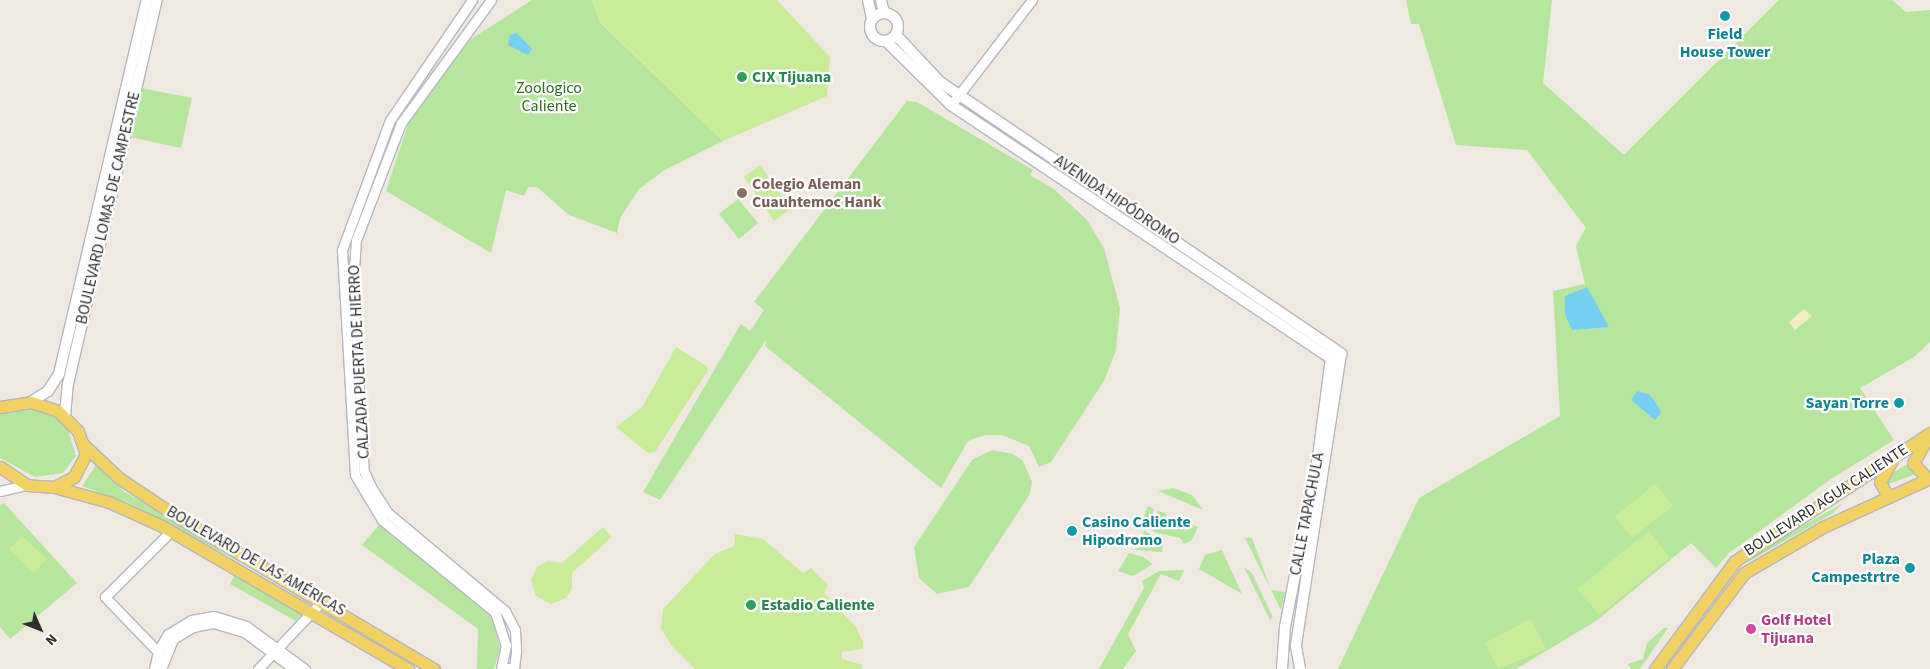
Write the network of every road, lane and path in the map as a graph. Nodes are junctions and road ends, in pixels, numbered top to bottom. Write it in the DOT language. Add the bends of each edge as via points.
graph roads {
  1 [pos="147,0"];
  2 [pos="157,0"];
  3 [pos="472,0"];
  4 [pos="492,0"];
  5 [pos="868,0"];
  6 [pos="881,0"];
  7 [pos="1032,0"];
  8 [pos="884,13"];
  9 [pos="872,19"];
  10 [pos="896,35"];
  11 [pos="886,41"];
  12 [pos="959,95"];
  13 [pos="951,105"];
  14 [pos="1331,358"];
  15 [pos="1343,360"];
  16 [pos="31,402"];
  17 [pos="3,404"];
  18 [pos="65,416"];
  19 [pos="1930,434"];
  20 [pos="84,445"];
  21 [pos="1897,454"];
  22 [pos="0,467"];
  23 [pos="364,470"];
  24 [pos="355,475"];
  25 [pos="1929,478"];
  26 [pos="27,485"];
  27 [pos="54,487"];
  28 [pos="0,491"];
  29 [pos="1888,495"];
  30 [pos="170,531"];
  31 [pos="425,547"];
  32 [pos="322,601"];
  33 [pos="314,611"];
  34 [pos="276,652"];
  35 [pos="160,654"];
  36 [pos="501,668"];
  37 [pos="154,669"];
  38 [pos="161,669"];
  39 [pos="258,669"];
  40 [pos="294,669"];
  41 [pos="305,669"];
  42 [pos="408,669"];
  43 [pos="434,669"];
  44 [pos="514,669"];
  45 [pos="1282,669"];
  46 [pos="1300,669"];
  47 [pos="1655,669"];
  48 [pos="1672,669"];
  1 -- 16 [label="main road, BOULEVARD LOMAS DE CAMPESTRE" via="59,374 48,391"];
  2 -- 18 [label="main road, BOULEVARD LOMAS DE CAMPESTRE" via="68,384"];
  3 -- 24 [label="street, CALZADA PUERTA DE HIERRO" via="390,120 342,250"];
  4 -- 23 [label="street, CALZADA PUERTA DE HIERRO" via="401,123 356,240 353,283"];
  5 -- 9 [label="main road"];
  6 -- 8 [label="main road"];
  7 -- 12 [label="street"];
  8 -- 9 [label="main road"];
  8 -- 10 [label="main road" via="896,20"];
  9 -- 11 [label="main road" via="871,34"];
  10 -- 11 [label="main road"];
  10 -- 12 [label="main road, AVENIDA HIPÓDROMO" via="920,64"];
  11 -- 13 [label="main road, AVENIDA HIPÓDROMO"];
  12 -- 13 [label="street"];
  12 -- 15 [label="main road, AVENIDA HIPÓDROMO" via="1316,334"];
  13 -- 14 [label="main road, AVENIDA HIPÓDROMO"];
  14 -- 45 [label="main road, CALLE TAPACHULA" via="1318,457 1285,627"];
  15 -- 46 [label="main road, CALLE TAPACHULA" via="1298,632"];
  16 -- 17 [label="main road"];
  16 -- 18 [label="main road"];
  18 -- 20 [label="main road, BOULEVARD DE LAS AMÉRICAS"];
  19 -- 21 [label="main road, BOULEVARD AGUA CALIENTE"];
  19 -- 25 [label="main road" via="1913,463"];
  20 -- 27 [label="main road" via="80,470"];
  20 -- 32 [label="main road, BOULEVARD DE LAS AMÉRICAS" via="119,478 176,516"];
  21 -- 29 [label="main road" via="1882,476"];
  21 -- 47 [label="main road, BOULEVARD AGUA CALIENTE" via="1735,561"];
  22 -- 26 [label="main road"];
  23 -- 24 [label="street"];
  23 -- 31 [label="street, CALZADA PUERTA DE HIERRO" via="388,513"];
  24 -- 31 [label="street, CALZADA PUERTA DE HIERRO" via="382,520"];
  25 -- 29 [label="main road, BOULEVARD AGUA CALIENTE"];
  26 -- 27 [label="main road, BOULEVARD DE LAS AMÉRICAS"];
  26 -- 28 [label="street"];
  27 -- 30 [label="main road, BOULEVARD DE LAS AMÉRICAS" via="109,502"];
  29 -- 48 [label="main road, BOULEVARD AGUA CALIENTE" via="1778,550 1744,573"];
  30 -- 33 [label="main road, BOULEVARD DE LAS AMÉRICAS"];
  30 -- 35 [label="street" via="105,598"];
  31 -- 36 [label="street, CALZADA PUERTA DE HIERRO" via="495,612 506,644"];
  31 -- 44 [label="street, CALZADA PUERTA DE HIERRO" via="505,610 515,636"];
  32 -- 33 [label="street"];
  32 -- 43 [label="main road, BOULEVARD DE LAS AMÉRICAS"];
  33 -- 34 [label="street"];
  33 -- 42 [label="main road, BOULEVARD DE LAS AMÉRICAS"];
  34 -- 35 [label="street" via="241,624 214,620 178,626"];
  34 -- 39 [label="street"];
  34 -- 40 [label="street"];
  34 -- 41 [label="street"];
  35 -- 37 [label="street"];
  35 -- 38 [label="street"];
  36 -- 44 [label="street"];
}
